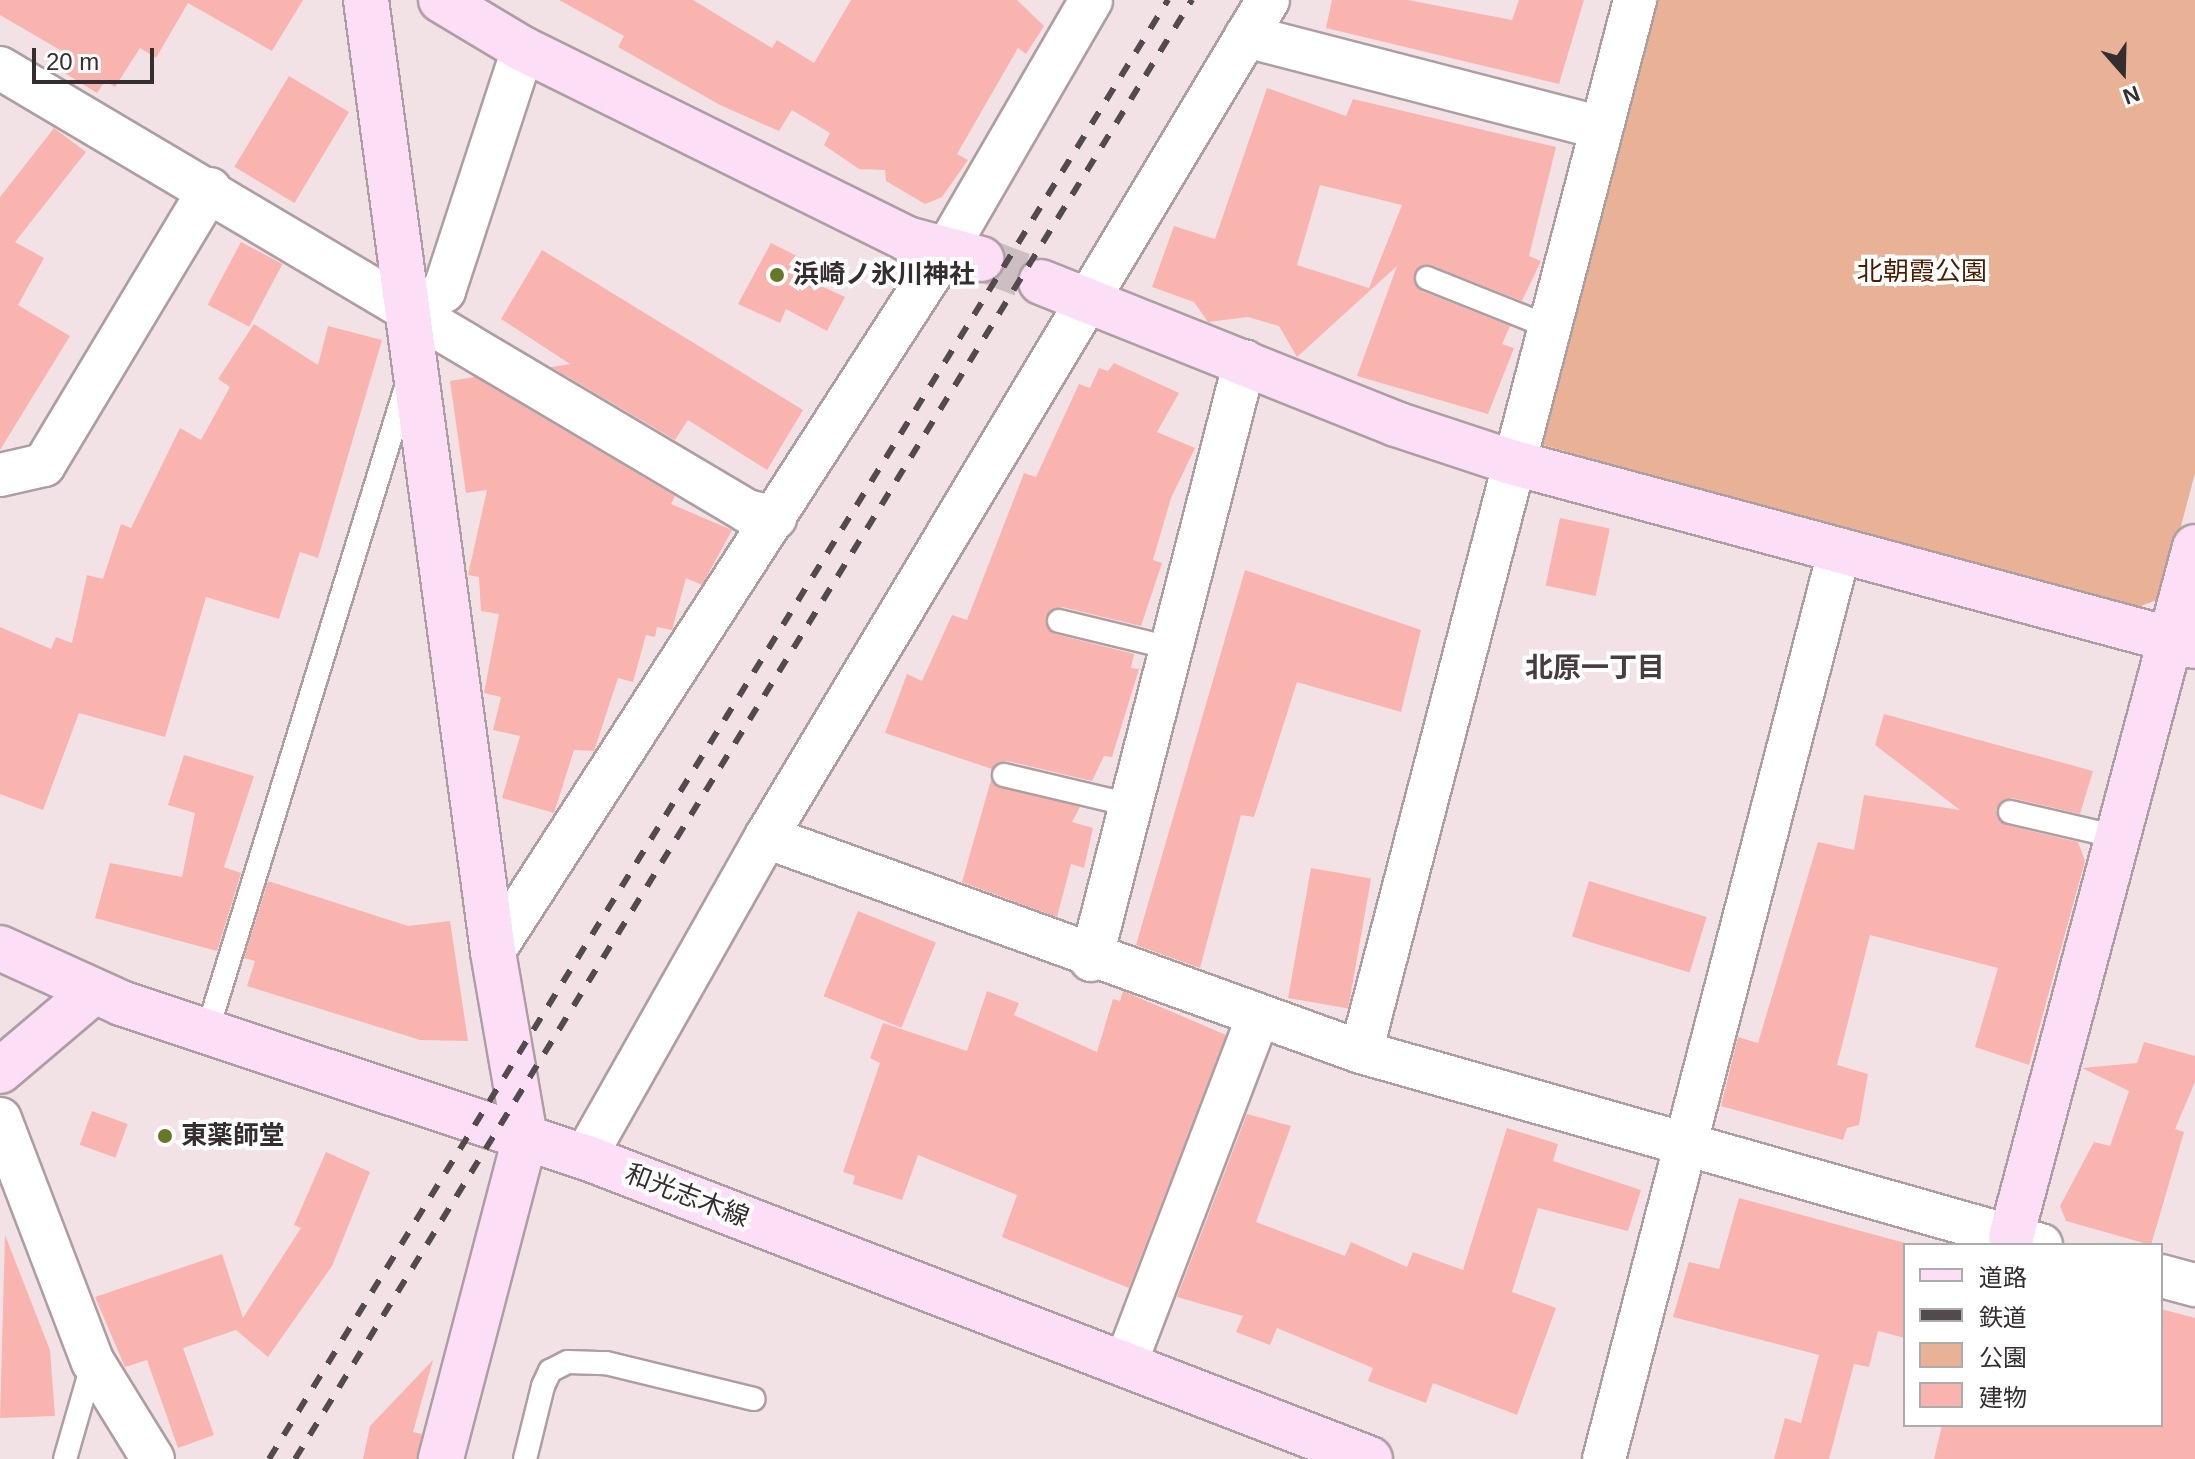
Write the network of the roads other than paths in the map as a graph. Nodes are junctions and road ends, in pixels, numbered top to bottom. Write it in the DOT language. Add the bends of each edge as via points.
graph roads {
  1 [pos="366,0"];
  2 [pos="441,0"];
  3 [pos="1268,0"];
  4 [pos="1635,0"];
  5 [pos="1086,2"];
  6 [pos="1246,36"];
  7 [pos="523,49"];
  8 [pos="0,68"];
  9 [pos="1601,128"];
  10 [pos="210,189"];
  11 [pos="964,253"];
  12 [pos="1427,278"];
  13 [pos="1041,282"];
  14 [pos="1091,300"];
  15 [pos="409,312"];
  16 [pos="1547,326"];
  17 [pos="1245,361"];
  18 [pos="417,367"];
  19 [pos="1511,462"];
  20 [pos="0,475"];
  21 [pos="775,518"];
  22 [pos="2195,547"];
  23 [pos="1839,552"];
  24 [pos="1059,621"];
  25 [pos="2183,643"];
  26 [pos="1171,648"];
  27 [pos="1004,775"];
  28 [pos="1131,805"];
  29 [pos="2010,812"];
  30 [pos="766,837"];
  31 [pos="2118,837"];
  32 [pos="0,948"];
  33 [pos="493,952"];
  34 [pos="1091,960"];
  35 [pos="92,993"];
  36 [pos="1258,1017"];
  37 [pos="206,1035"];
  38 [pos="1361,1052"];
  39 [pos="0,1071"];
  40 [pos="0,1119"];
  41 [pos="525,1138"];
  42 [pos="1682,1145"];
  43 [pos="585,1157"];
  44 [pos="2026,1241"];
  45 [pos="2163,1277"];
  46 [pos="2195,1285"];
  47 [pos="93,1362"];
  48 [pos="1125,1365"];
  49 [pos="754,1399"];
  50 [pos="65,1459"];
  51 [pos="153,1459"];
  52 [pos="441,1459"];
  53 [pos="525,1459"];
  54 [pos="1370,1459"];
  55 [pos="1604,1459"];
  1 -- 15 [label="street"];
  2 -- 7 [label="street"];
  3 -- 6 [label="street"];
  4 -- 9 [label="street"];
  5 -- 11 [label="street"];
  6 -- 9 [label="street"];
  6 -- 14 [label="street"];
  7 -- 11 [label="street" via="907,239"];
  7 -- 15 [label="street" via="444,291"];
  8 -- 10 [label="street"];
  9 -- 16 [label="street"];
  10 -- 15 [label="street"];
  10 -- 20 [label="street" via="44,465"];
  11 -- 21 [label="street"];
  12 -- 16 [label="lane"];
  13 -- 14 [label="street"];
  14 -- 17 [label="street"];
  14 -- 30 [label="street"];
  15 -- 18 [label="street"];
  15 -- 21 [label="street" via="747,511"];
  16 -- 19 [label="street"];
  17 -- 19 [label="street"];
  17 -- 26 [label="street"];
  18 -- 33 [label="street"];
  18 -- 37 [label="lane" via="404,383"];
  19 -- 23 [label="street"];
  19 -- 38 [label="street"];
  21 -- 33 [label="street"];
  22 -- 25 [label="street"];
  23 -- 25 [label="street"];
  23 -- 42 [label="street"];
  24 -- 26 [label="lane"];
  25 -- 31 [label="street"];
  26 -- 28 [label="street"];
  27 -- 28 [label="lane"];
  28 -- 34 [label="street"];
  29 -- 31 [label="lane"];
  30 -- 34 [label="street"];
  30 -- 43 [label="street"];
  31 -- 44 [label="street"];
  32 -- 35 [label="street, 和光志木線"];
  33 -- 41 [label="street"];
  34 -- 36 [label="street"];
  35 -- 37 [label="street, 和光志木線"];
  35 -- 39 [label="street"];
  36 -- 38 [label="street"];
  36 -- 48 [label="street"];
  37 -- 41 [label="street, 和光志木線"];
  38 -- 42 [label="street"];
  40 -- 47 [label="street"];
  41 -- 43 [label="street, 和光志木線"];
  41 -- 52 [label="street"];
  42 -- 44 [label="street"];
  42 -- 55 [label="street"];
  43 -- 48 [label="street, 和光志木線"];
  45 -- 46 [label="street"];
  47 -- 50 [label="lane"];
  47 -- 51 [label="street"];
  48 -- 54 [label="street, 和光志木線"];
  49 -- 53 [label="lane" via="606,1363 568,1362 550,1371 543,1386"];
}
